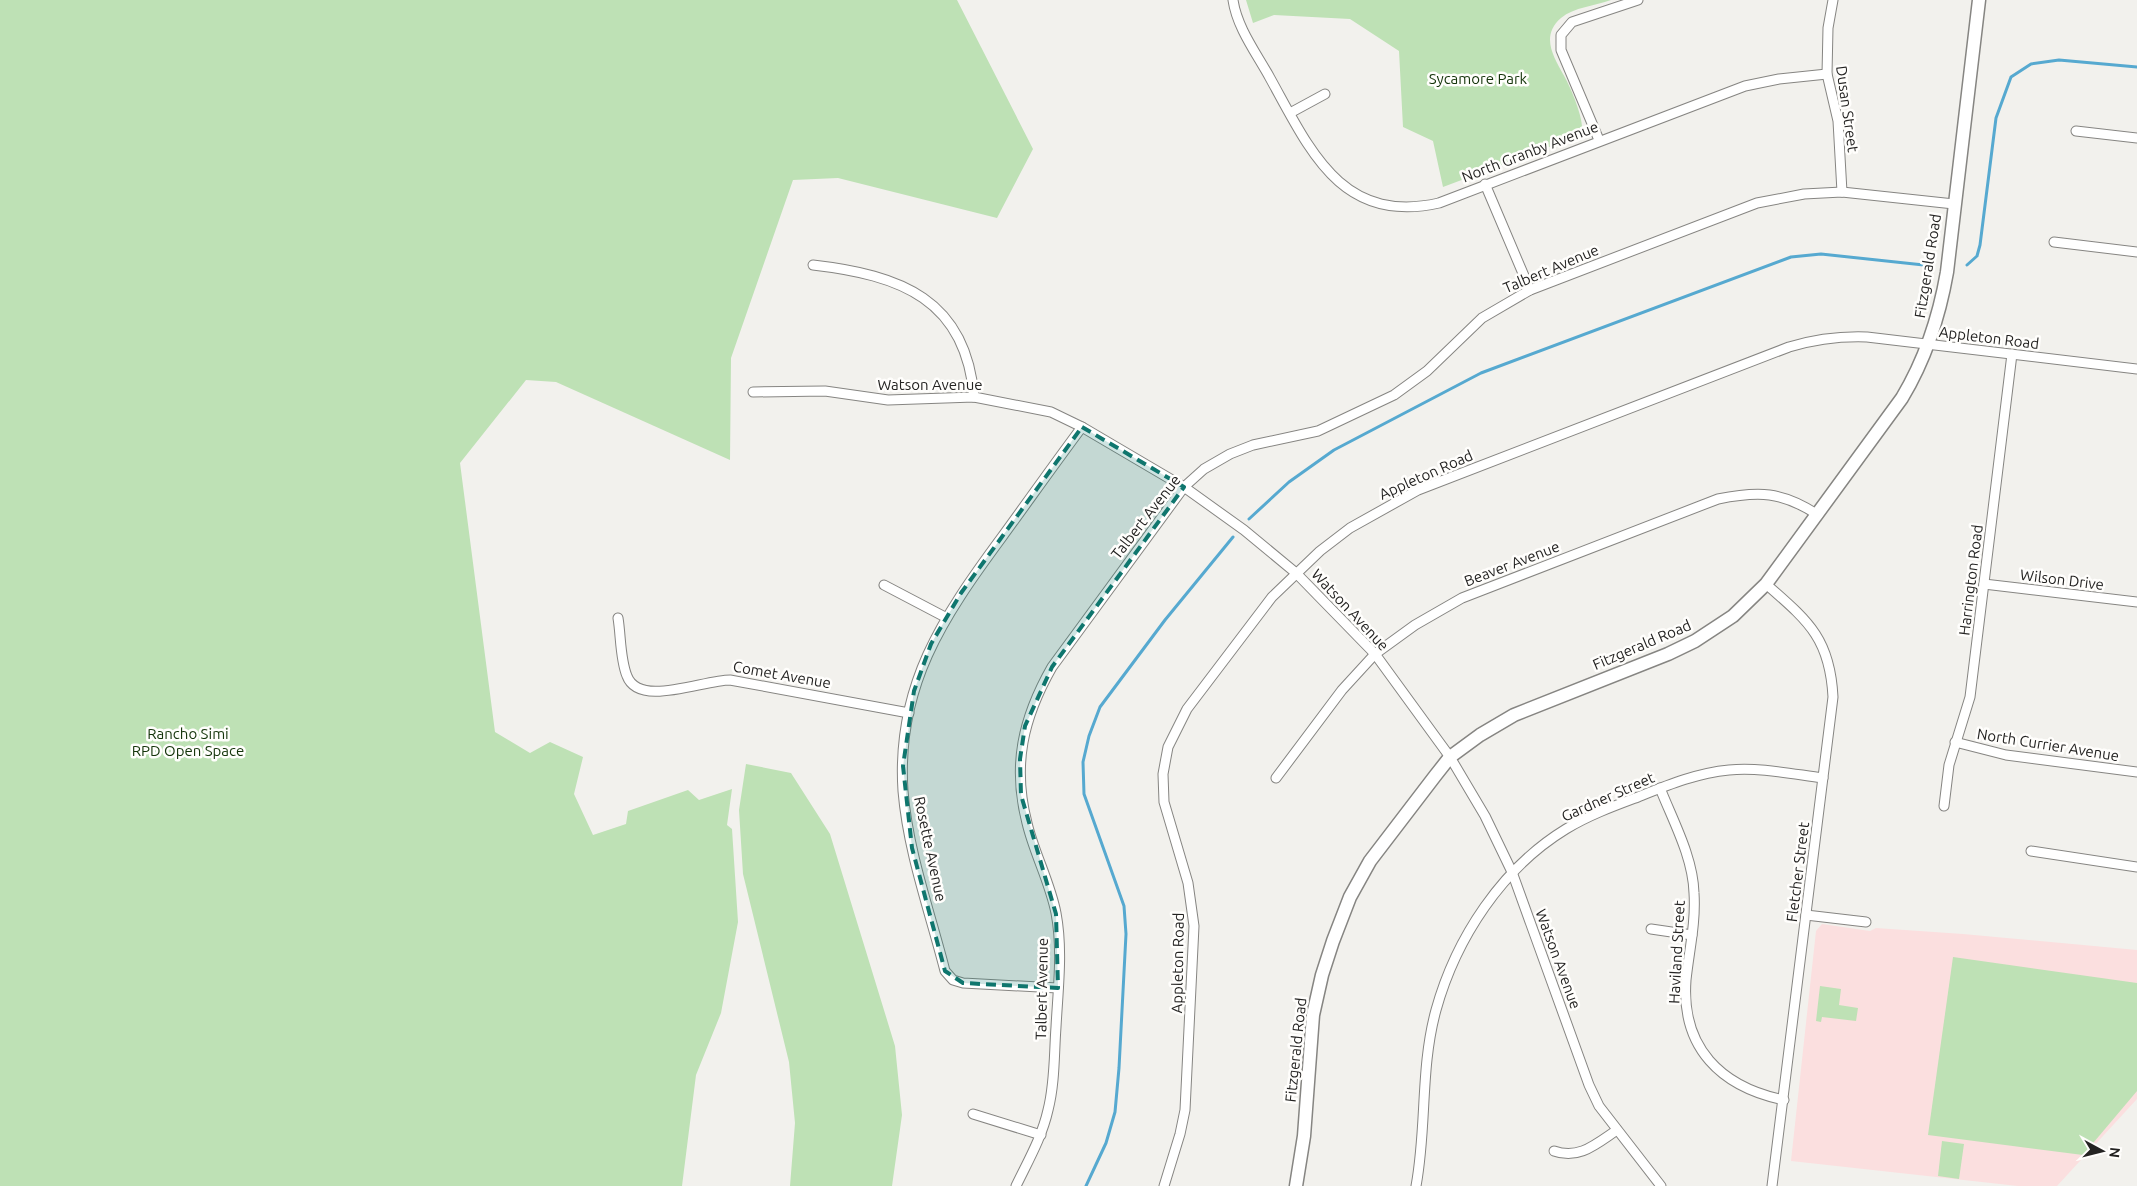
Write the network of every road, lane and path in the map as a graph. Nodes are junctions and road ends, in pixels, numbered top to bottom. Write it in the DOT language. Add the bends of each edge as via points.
graph roads {
  1 [pos="1233,0"];
  2 [pos="1638,0"];
  3 [pos="1833,0"];
  4 [pos="1979,0"];
  5 [pos="1827,74"];
  6 [pos="1325,94"];
  7 [pos="1290,113"];
  8 [pos="2076,131"];
  9 [pos="2137,138"];
  10 [pos="1599,140"];
  11 [pos="1485,184"];
  12 [pos="1842,192"];
  13 [pos="1954,204"];
  14 [pos="2054,242"];
  15 [pos="2137,252"];
  16 [pos="813,265"];
  17 [pos="1530,290"];
  18 [pos="1930,344"];
  19 [pos="2012,354"];
  20 [pos="2137,369"];
  21 [pos="753,392"];
  22 [pos="974,397"];
  23 [pos="1082,427"];
  24 [pos="1184,487"];
  25 [pos="1818,515"];
  26 [pos="1296,573"];
  27 [pos="1766,584"];
  28 [pos="1984,584"];
  29 [pos="884,585"];
  30 [pos="2137,602"];
  31 [pos="945,617"];
  32 [pos="618,618"];
  33 [pos="1375,654"];
  34 [pos="909,713"];
  35 [pos="1955,742"];
  36 [pos="1450,757"];
  37 [pos="2137,772"];
  38 [pos="1276,778"];
  39 [pos="1823,778"];
  40 [pos="1660,788"];
  41 [pos="1944,806"];
  42 [pos="2031,851"];
  43 [pos="2137,867"];
  44 [pos="1512,872"];
  45 [pos="1806,915"];
  46 [pos="1866,922"];
  47 [pos="1651,929"];
  48 [pos="1692,935"];
  49 [pos="1058,988"];
  50 [pos="1784,1100"];
  51 [pos="973,1114"];
  52 [pos="1617,1130"];
  53 [pos="1041,1135"];
  54 [pos="1554,1151"];
  55 [pos="1016,1186"];
  56 [pos="1164,1186"];
  57 [pos="1296,1186"];
  58 [pos="1416,1186"];
  59 [pos="1661,1186"];
  60 [pos="1772,1186"];
  1 -- 7 [label="street, North Granby Avenue" via="1241,26"];
  2 -- 10 [label="street" via="1572,22 1561,34 1561,50"];
  3 -- 5 [label="street, Dusan Street" via="1828,28"];
  4 -- 13 [label="main road, Fitzgerald Road"];
  5 -- 10 [label="street, North Granby Avenue" via="1745,86"];
  5 -- 12 [label="street, Dusan Street" via="1838,121"];
  6 -- 7 [label="street"];
  7 -- 11 [label="street, North Granby Avenue" via="1327,172 1340,185 1377,203 1419,208"];
  8 -- 9 [label="street"];
  10 -- 11 [label="street, North Granby Avenue"];
  11 -- 17 [label="street"];
  12 -- 13 [label="street, Talbert Avenue"];
  12 -- 17 [label="street, Talbert Avenue" via="1804,194 1757,203"];
  13 -- 18 [label="main road, Fitzgerald Road" via="1944,285"];
  14 -- 15 [label="street"];
  16 -- 22 [label="street" via="891,281 928,299 947,318 964,345"];
  17 -- 24 [label="street, Talbert Avenue" via="1482,318 1427,371 1394,395 1318,431 1253,445 1230,454 1204,469"];
  18 -- 19 [label="street, Appleton Road"];
  18 -- 25 [label="main road, Fitzgerald Road" via="1902,398"];
  18 -- 26 [label="street, Appleton Road" via="1844,336 1816,339 1789,347 1418,490 1350,528"];
  19 -- 20 [label="street, Appleton Road"];
  19 -- 28 [label="street, Harrington Road"];
  21 -- 22 [label="street, Watson Avenue" via="825,391 888,400"];
  22 -- 23 [label="street, Watson Avenue" via="1052,412"];
  23 -- 24 [label="street, Watson Avenue"];
  23 -- 31 [label="street, Rosette Avenue"];
  24 -- 26 [label="street, Watson Avenue"];
  24 -- 49 [label="street, Talbert Avenue" via="1052,667 1035,696 1025,726 1020,760 1021,795 1056,914"];
  25 -- 27 [label="main road, Fitzgerald Road"];
  25 -- 33 [label="street, Beaver Avenue" via="1793,501 1769,494 1749,492 1718,499 1462,598 1415,625"];
  26 -- 33 [label="street, Watson Avenue"];
  26 -- 56 [label="street, Appleton Road" via="1255,618 1187,709 1168,747 1163,774 1164,802 1188,882 1194,926 1186,1102"];
  27 -- 36 [label="main road, Fitzgerald Road" via="1733,616 1695,641 1514,715"];
  27 -- 39 [label="street, Fletcher Street" via="1810,624 1828,660 1832,697"];
  28 -- 30 [label="street, Wilson Drive"];
  28 -- 35 [label="street, Harrington Road" via="1970,697"];
  29 -- 31 [label="street"];
  31 -- 34 [label="street, Rosette Avenue" via="921,667"];
  32 -- 34 [label="street, Comet Avenue" via="626,674 631,686 640,690 658,692 730,680"];
  33 -- 36 [label="street, Watson Avenue"];
  33 -- 38 [label="street, Beaver Avenue" via="1342,690"];
  34 -- 49 [label="street, Rosette Avenue" via="903,766 906,816 945,971 953,980 963,983"];
  35 -- 37 [label="street, North Currier Avenue" via="2006,756"];
  35 -- 41 [label="street, Harrington Road"];
  36 -- 44 [label="street, Watson Avenue"];
  36 -- 57 [label="main road, Fitzgerald Road" via="1370,861 1350,897 1332,941 1313,1015 1304,1136"];
  39 -- 40 [label="street, Gardner Street" via="1730,770 1697,775"];
  39 -- 45 [label="street, Fletcher Street"];
  40 -- 44 [label="street, Gardner Street" via="1598,812 1567,829"];
  40 -- 48 [label="street, Haviland Street" via="1690,868 1695,906"];
  42 -- 43 [label="street"];
  44 -- 52 [label="street, Watson Avenue" via="1589,1085 1599,1106"];
  44 -- 58 [label="street, Gardner Street" via="1468,934 1450,969 1436,1008 1424,1067"];
  45 -- 46 [label="street"];
  45 -- 50 [label="street, Fletcher Street"];
  47 -- 48 [label="street"];
  48 -- 50 [label="street, Haviland Street" via="1686,998 1689,1020 1698,1044 1713,1065 1734,1083 1758,1095"];
  49 -- 53 [label="street, Talbert Avenue" via="1053,1084"];
  50 -- 60 [label="street, Fletcher Street"];
  51 -- 53 [label="street"];
  52 -- 54 [label="street" via="1577,1154 1566,1156"];
  52 -- 59 [label="street, Watson Avenue"];
  53 -- 55 [label="street, Talbert Avenue"];
}
